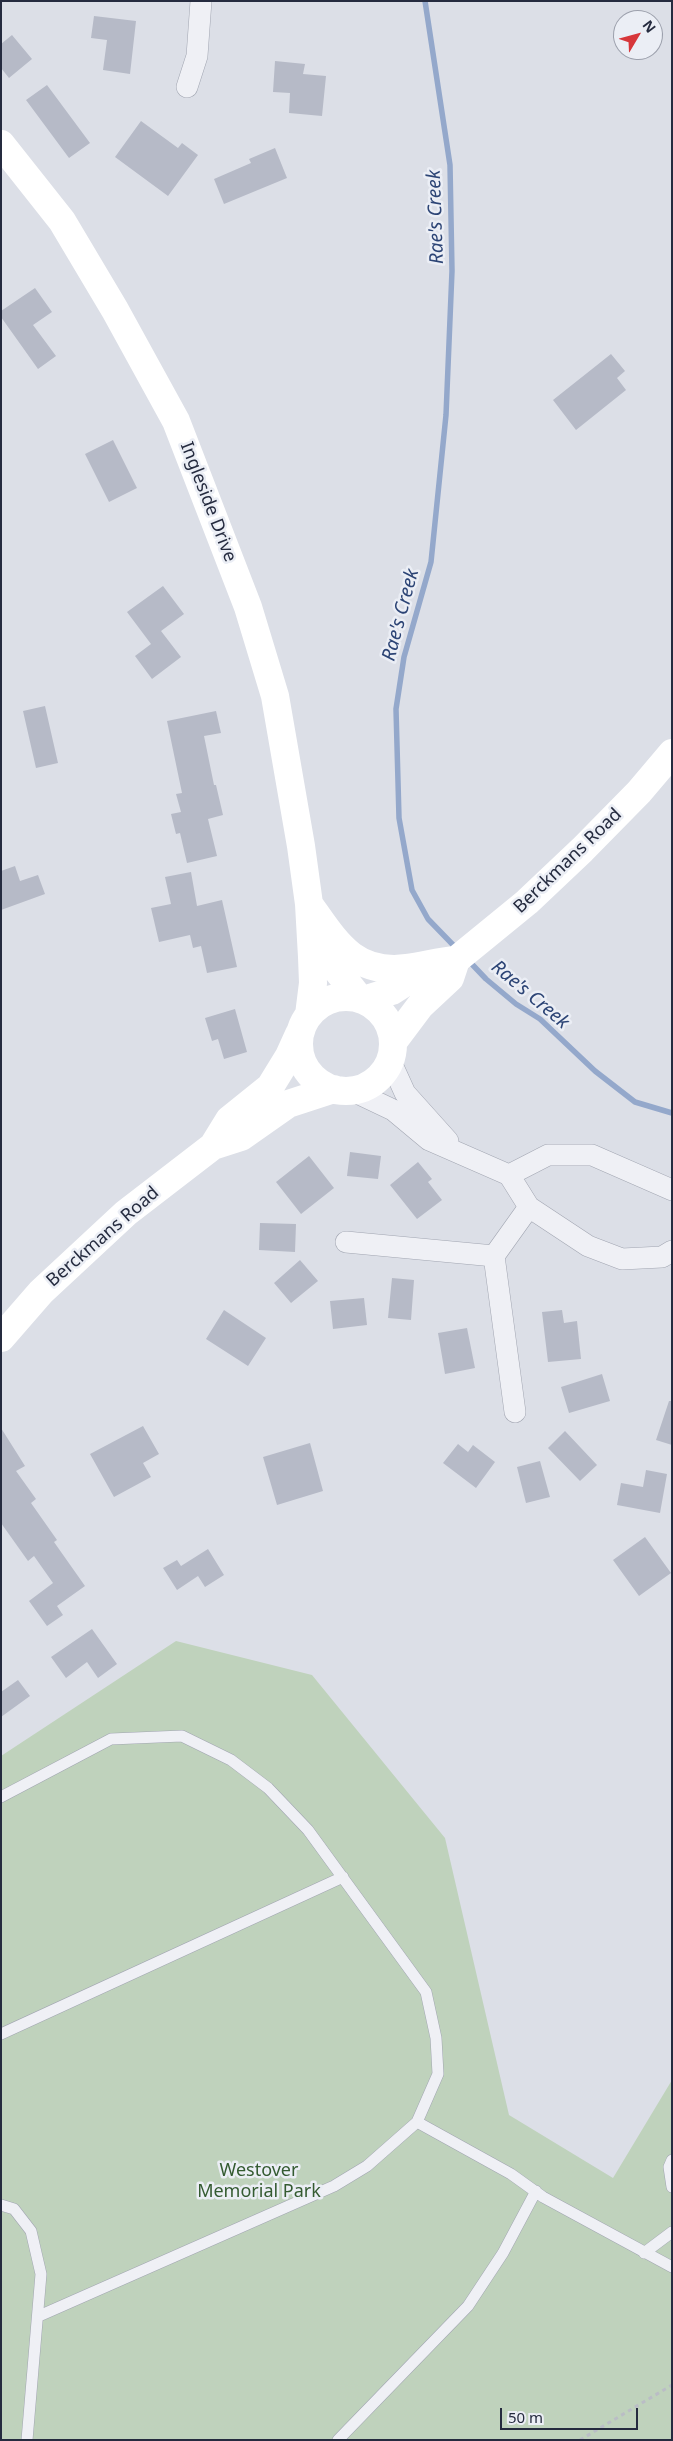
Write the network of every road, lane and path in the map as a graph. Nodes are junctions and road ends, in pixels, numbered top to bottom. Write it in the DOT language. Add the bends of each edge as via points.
graph roads {
  1 [pos="201,1"];
  2 [pos="187,87"];
  3 [pos="1,144"];
  4 [pos="672,753"];
  5 [pos="309,904"];
  6 [pos="447,961"];
  7 [pos="361,999"];
  8 [pos="304,1024"];
  9 [pos="392,1051"];
  10 [pos="344,1090"];
  11 [pos="212,1146"];
  12 [pos="457,1150"];
  13 [pos="509,1174"];
  14 [pos="672,1190"];
  15 [pos="530,1207"];
  16 [pos="346,1242"];
  17 [pos="672,1251"];
  18 [pos="494,1256"];
  19 [pos="1,1338"];
  20 [pos="515,1412"];
  21 [pos="1,1797"];
  22 [pos="343,1877"];
  23 [pos="1,2034"];
  24 [pos="417,2122"];
  25 [pos="672,2160"];
  26 [pos="672,2187"];
  27 [pos="536,2191"];
  28 [pos="1,2205"];
  29 [pos="672,2232"];
  30 [pos="644,2253"];
  31 [pos="672,2267"];
  32 [pos="39,2316"];
  33 [pos="672,2385"];
  34 [pos="27,2440"];
  35 [pos="338,2440"];
  36 [pos="580,2440"];
  1 -- 2 [label="street" via="197,56"];
  3 -- 5 [label="main road, Ingleside Drive" via="62,221 176,421 248,606 274,696"];
  4 -- 6 [label="main road, Berckmans Road" via="633,798 527,902"];
  5 -- 6 [label="main road" via="345,952 372,967 390,970"];
  5 -- 7 [label="main road, Ingleside Drive" via="326,956"];
  5 -- 8 [label="main road, Ingleside Drive" via="312,983"];
  6 -- 7 [label="main road, Berckmans Road" via="392,991"];
  6 -- 9 [label="main road, Berckmans Road" via="450,978 420,1006"];
  7 -- 8 [label="main road" via="343,996 327,1000"];
  7 -- 9 [label="main road" via="374,1005 385,1017 392,1032"];
  8 -- 10 [label="main road" via="299,1049 303,1064 324,1086"];
  8 -- 11 [label="main road, Berckmans Road" via="270,1086 229,1120"];
  9 -- 10 [label="main road" via="380,1078 368,1086"];
  9 -- 12 [label="street" via="405,1092"];
  10 -- 11 [label="main road, Berckmans Road" via="288,1104 241,1137"];
  10 -- 12 [label="street" via="393,1110 430,1140"];
  11 -- 19 [label="main road, Berckmans Road" via="126,1213 41,1292"];
  12 -- 13 [label="street"];
  13 -- 14 [label="street" via="548,1155 592,1155"];
  13 -- 15 [label="street"];
  15 -- 17 [label="street" via="588,1246 622,1259 662,1257"];
  15 -- 18 [label="street"];
  16 -- 18 [label="street"];
  18 -- 20 [label="street"];
  21 -- 22 [label="lane" via="111,1739 182,1736 231,1760 268,1788 308,1830"];
  22 -- 23 [label="lane"];
  22 -- 24 [label="lane" via="426,1992 436,2038 438,2074"];
  24 -- 27 [label="lane"];
  24 -- 32 [label="lane" via="367,2166 334,2186"];
  25 -- 26 [label="lane" via="669,2167"];
  27 -- 30 [label="lane"];
  27 -- 35 [label="lane" via="503,2253 468,2306"];
  28 -- 32 [label="lane" via="14,2209 31,2231 41,2274"];
  29 -- 30 [label="lane"];
  30 -- 31 [label="lane"];
  32 -- 34 [label="lane"];
  33 -- 36 [label="path"];
}
